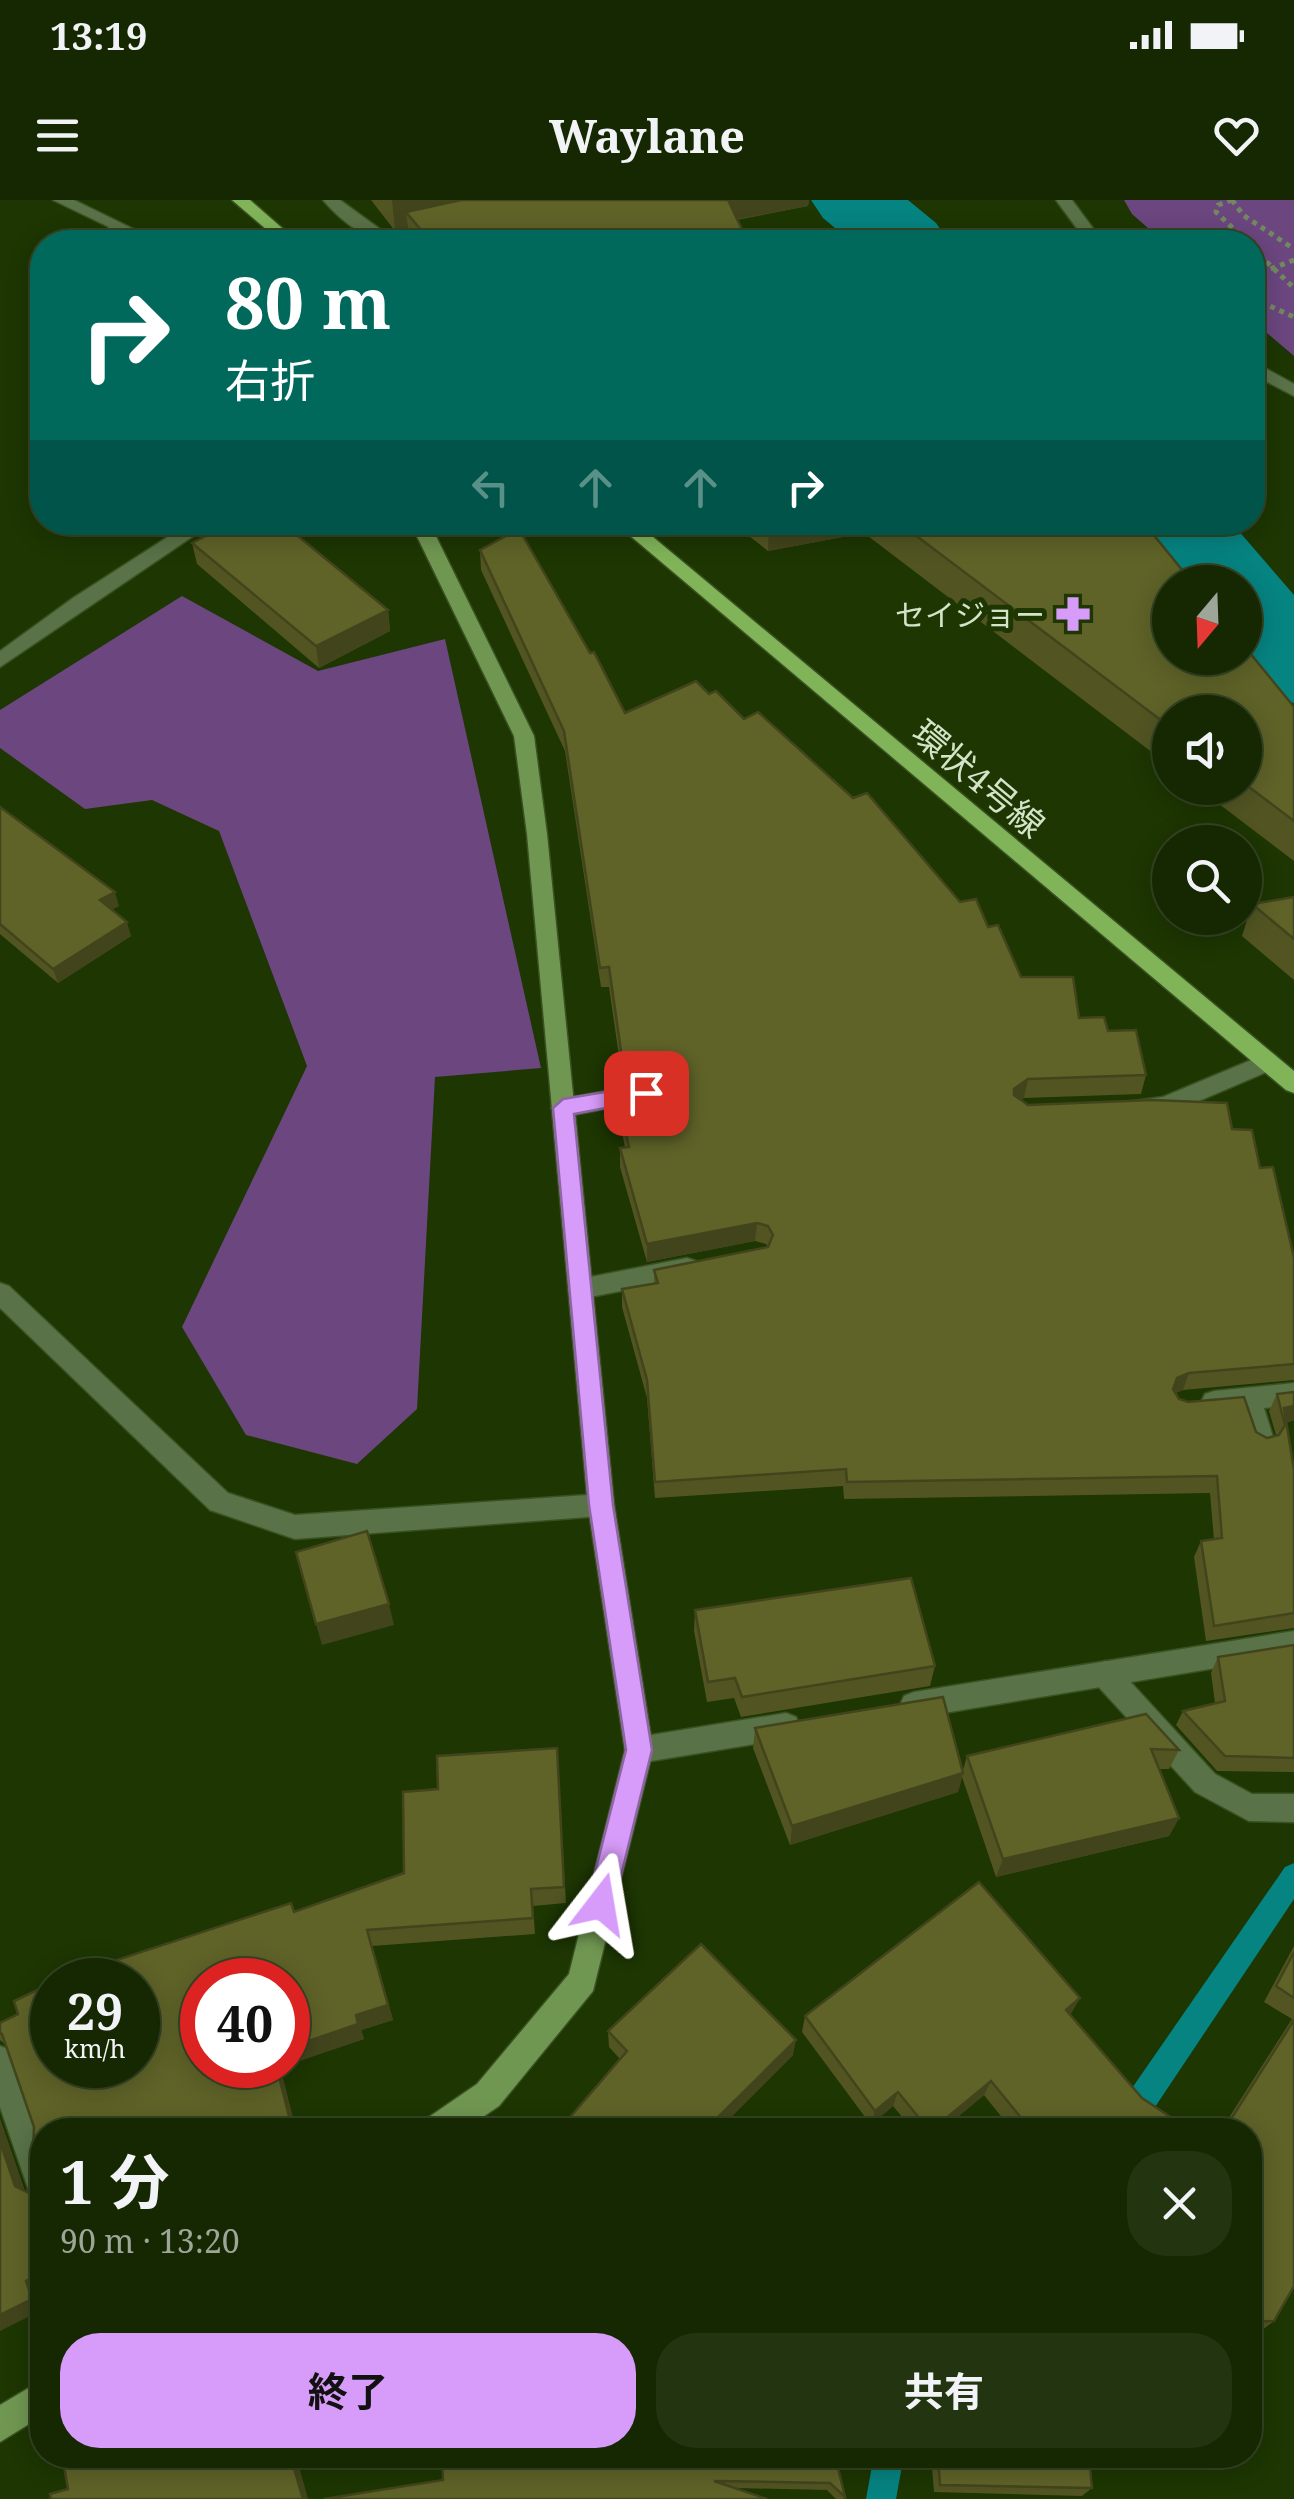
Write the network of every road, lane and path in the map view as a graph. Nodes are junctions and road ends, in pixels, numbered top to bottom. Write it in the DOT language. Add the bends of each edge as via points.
graph roads {
  1 [pos="61,200"];
  2 [pos="240,200"];
  3 [pos="332,200"];
  4 [pos="1064,200"];
  5 [pos="1232,200"];
  6 [pos="455,227"];
  7 [pos="108,230"];
  8 [pos="276,230"];
  9 [pos="364,230"];
  10 [pos="441,230"];
  11 [pos="1086,230"];
  12 [pos="1235,230"];
  13 [pos="1265,230"];
  14 [pos="1265,230"];
  15 [pos="1294,250"];
  16 [pos="1265,260"];
  17 [pos="1294,260"];
  18 [pos="1273,268"];
  19 [pos="1265,271"];
  20 [pos="1294,288"];
  21 [pos="1265,304"];
  22 [pos="1294,317"];
  23 [pos="1265,374"];
  24 [pos="1294,391"];
  25 [pos="185,535"];
  26 [pos="425,535"];
  27 [pos="639,535"];
  28 [pos="0,661"];
  29 [pos="1268,1062"];
  30 [pos="1294,1084"];
  31 [pos="646,1093"];
  32 [pos="563,1108"];
  33 [pos="1112,1108"];
  34 [pos="717,1262"];
  35 [pos="580,1289"];
  36 [pos="0,1293"];
  37 [pos="1294,1394"];
  38 [pos="1248,1398"];
  39 [pos="1182,1405"];
  40 [pos="1260,1440"];
  41 [pos="601,1505"];
  42 [pos="1294,1643"];
  43 [pos="1105,1674"];
  44 [pos="891,1709"];
  45 [pos="814,1722"];
  46 [pos="639,1750"];
  47 [pos="1294,1808"];
  48 [pos="0,2061"];
  49 [pos="454,2118"];
  50 [pos="30,2150"];
  51 [pos="30,2405"];
  52 [pos="0,2425"];
  1 -- 7 [label="street"];
  2 -- 8 [label="main road"];
  3 -- 9 [label="street"];
  4 -- 11 [label="street"];
  5 -- 12 [label="path" via="1216,212"];
  5 -- 14 [label="path"];
  6 -- 10 [label="street"];
  13 -- 15 [label="path"];
  16 -- 18 [label="path"];
  17 -- 18 [label="path"];
  18 -- 19 [label="path"];
  18 -- 20 [label="path"];
  21 -- 22 [label="path"];
  23 -- 24 [label="street"];
  25 -- 28 [label="street"];
  26 -- 32 [label="street" via="524,736"];
  27 -- 29 [label="main road, 環状4号線"];
  29 -- 30 [label="main road, 環状4号線"];
  29 -- 33 [label="street" via="1165,1106"];
  31 -- 32 [label="street"];
  32 -- 35 [label="street"];
  34 -- 35 [label="street"];
  35 -- 41 [label="street"];
  36 -- 41 [label="street" via="219,1502 294,1527"];
  37 -- 38 [label="street"];
  38 -- 39 [label="street"];
  38 -- 40 [label="street"];
  41 -- 46 [label="street"];
  42 -- 43 [label="street"];
  43 -- 44 [label="street"];
  43 -- 47 [label="street" via="1205,1784 1250,1806"];
  45 -- 46 [label="street"];
  46 -- 49 [label="street" via="582,1981 488,2095"];
  48 -- 50 [label="street"];
  51 -- 52 [label="street"];
}
